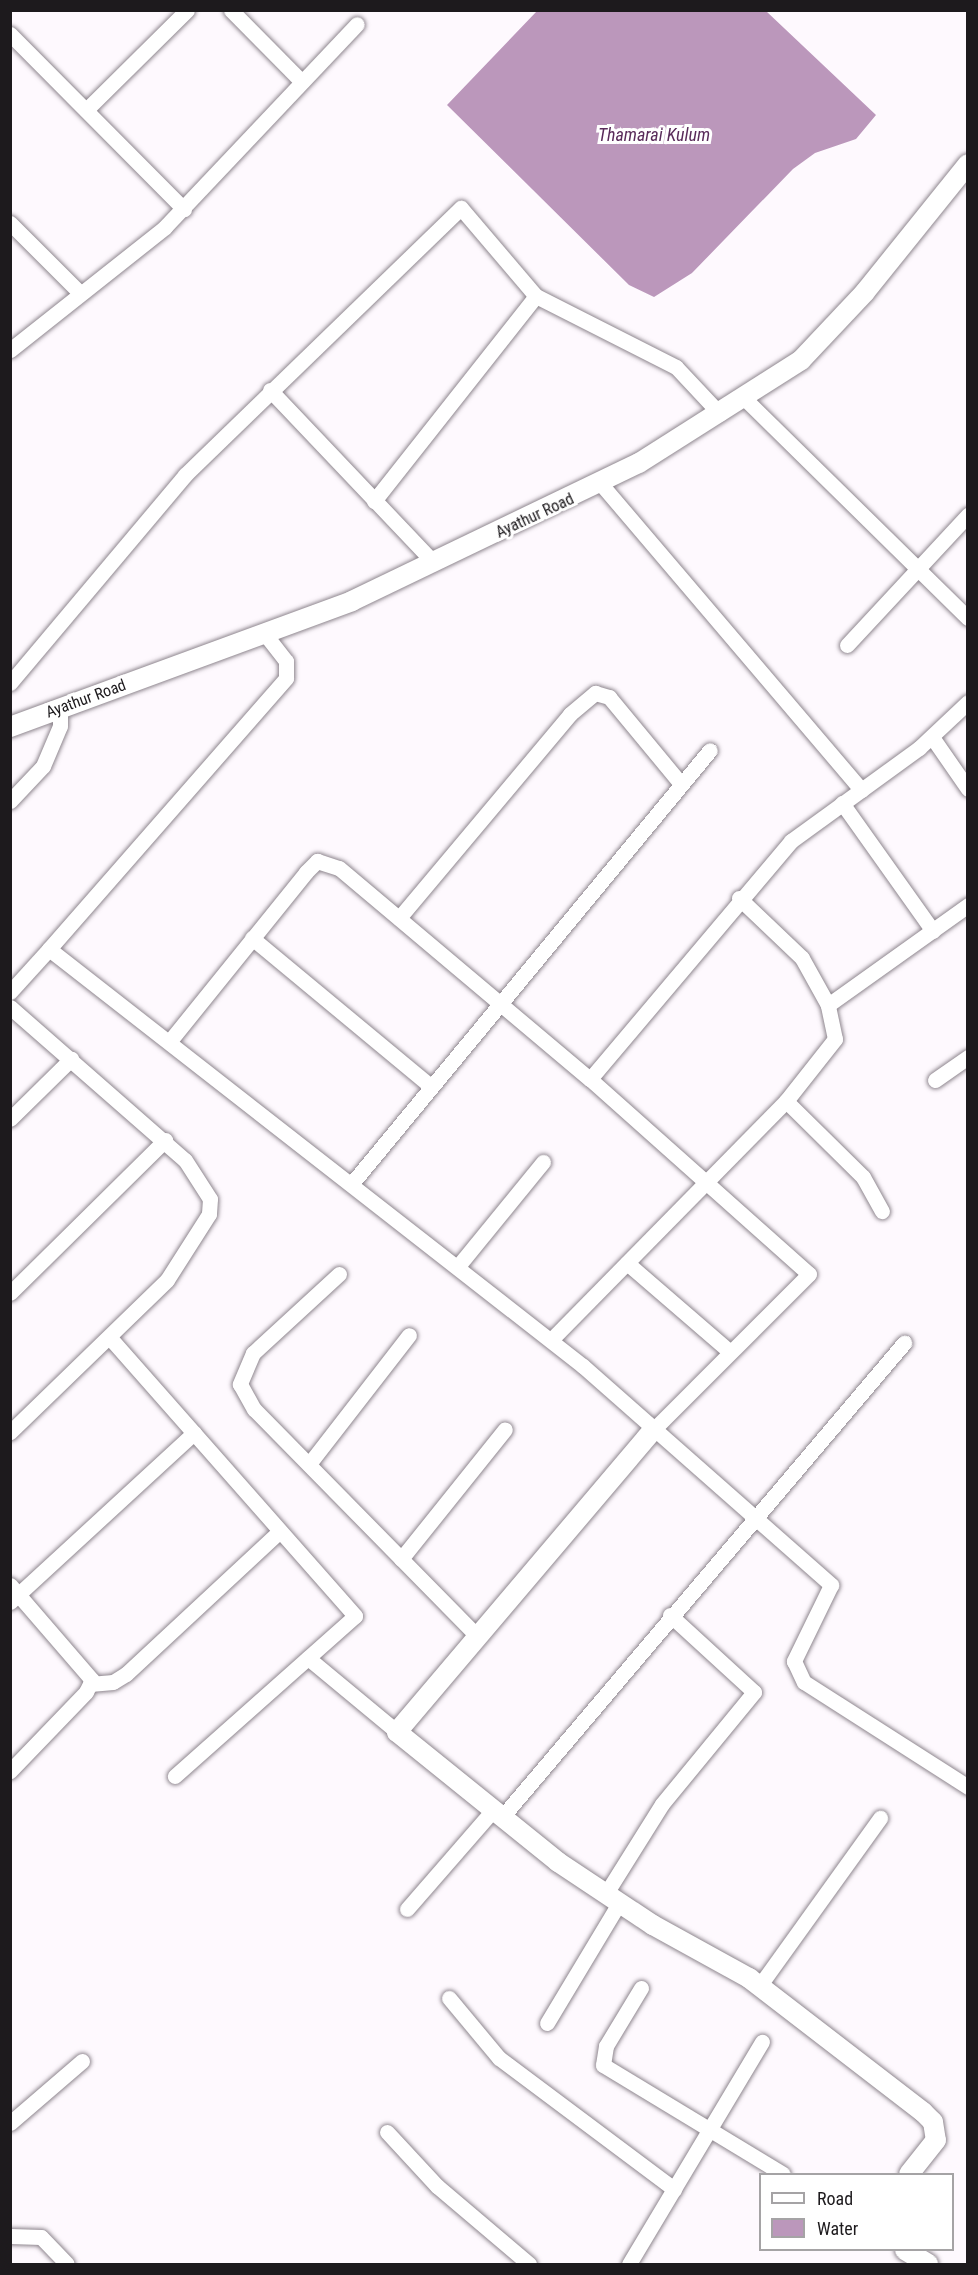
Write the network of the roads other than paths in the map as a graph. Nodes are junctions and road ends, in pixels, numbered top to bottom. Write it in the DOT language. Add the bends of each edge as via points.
graph roads {
  1 [pos="187,10"];
  2 [pos="231,10"];
  3 [pos="357,24"];
  4 [pos="10,34"];
  5 [pos="302,81"];
  6 [pos="86,110"];
  7 [pos="968,164"];
  8 [pos="184,209"];
  9 [pos="10,223"];
  10 [pos="79,292"];
  11 [pos="536,296"];
  12 [pos="10,350"];
  13 [pos="270,390"];
  14 [pos="744,398"];
  15 [pos="720,414"];
  16 [pos="602,484"];
  17 [pos="375,501"];
  18 [pos="968,515"];
  19 [pos="434,563"];
  20 [pos="918,569"];
  21 [pos="968,618"];
  22 [pos="266,635"];
  23 [pos="847,645"];
  24 [pos="13,673"];
  25 [pos="968,702"];
  26 [pos="60,708"];
  27 [pos="10,727"];
  28 [pos="932,737"];
  29 [pos="710,750"];
  30 [pos="681,784"];
  31 [pos="968,789"];
  32 [pos="861,790"];
  33 [pos="10,801"];
  34 [pos="842,802"];
  35 [pos="739,898"];
  36 [pos="968,905"];
  37 [pos="399,918"];
  38 [pos="933,931"];
  39 [pos="252,938"];
  40 [pos="50,949"];
  41 [pos="10,992"];
  42 [pos="498,1001"];
  43 [pos="828,1005"];
  44 [pos="10,1007"];
  45 [pos="169,1042"];
  46 [pos="968,1057"];
  47 [pos="71,1059"];
  48 [pos="590,1079"];
  49 [pos="935,1080"];
  50 [pos="430,1086"];
  51 [pos="786,1101"];
  52 [pos="10,1119"];
  53 [pos="165,1140"];
  54 [pos="543,1162"];
  55 [pos="353,1182"];
  56 [pos="706,1183"];
  57 [pos="882,1211"];
  58 [pos="627,1263"];
  59 [pos="459,1265"];
  60 [pos="339,1274"];
  61 [pos="10,1293"];
  62 [pos="409,1335"];
  63 [pos="111,1339"];
  64 [pos="552,1340"];
  65 [pos="904,1343"];
  66 [pos="730,1352"];
  67 [pos="505,1429"];
  68 [pos="653,1430"];
  69 [pos="10,1432"];
  70 [pos="194,1433"];
  71 [pos="309,1464"];
  72 [pos="752,1516"];
  73 [pos="280,1531"];
  74 [pos="401,1558"];
  75 [pos="13,1594"];
  76 [pos="670,1615"];
  77 [pos="478,1637"];
  78 [pos="308,1658"];
  79 [pos="90,1684"];
  80 [pos="397,1732"];
  81 [pos="10,1771"];
  82 [pos="175,1776"];
  83 [pos="968,1787"];
  84 [pos="498,1814"];
  85 [pos="880,1818"];
  86 [pos="612,1899"];
  87 [pos="407,1909"];
  88 [pos="760,1985"];
  89 [pos="641,1988"];
  90 [pos="449,1998"];
  91 [pos="548,2023"];
  92 [pos="762,2042"];
  93 [pos="82,2061"];
  94 [pos="10,2123"];
  95 [pos="709,2131"];
  96 [pos="387,2132"];
  97 [pos="780,2173"];
  98 [pos="911,2173"];
  99 [pos="675,2189"];
  100 [pos="10,2236"];
  101 [pos="907,2251"];
  102 [pos="67,2265"];
  103 [pos="529,2265"];
  104 [pos="629,2265"];
  105 [pos="928,2265"];
  1 -- 6 [label="street"];
  2 -- 5 [label="street"];
  3 -- 5 [label="street"];
  4 -- 6 [label="street"];
  5 -- 8 [label="street"];
  6 -- 8 [label="street"];
  7 -- 14 [label="street, Ayathur Road" via="830,333"];
  8 -- 10 [label="street"];
  9 -- 10 [label="street"];
  10 -- 12 [label="street"];
  11 -- 13 [label="street" via="460,208"];
  11 -- 15 [label="street" via="676,367"];
  11 -- 17 [label="street"];
  13 -- 17 [label="street"];
  13 -- 24 [label="street" via="185,475"];
  14 -- 15 [label="street, Ayathur Road"];
  14 -- 20 [label="street"];
  15 -- 16 [label="street, Ayathur Road"];
  16 -- 19 [label="street, Ayathur Road"];
  16 -- 32 [label="street"];
  17 -- 19 [label="street"];
  18 -- 20 [label="street"];
  19 -- 22 [label="street, Ayathur Road"];
  20 -- 21 [label="street"];
  20 -- 23 [label="street"];
  22 -- 26 [label="street, Ayathur Road"];
  22 -- 40 [label="street" via="286,661 286,678"];
  25 -- 28 [label="street"];
  26 -- 27 [label="street, Ayathur Road"];
  26 -- 33 [label="street" via="60,726 43,766"];
  28 -- 31 [label="street"];
  28 -- 32 [label="street"];
  29 -- 30 [label="street"];
  30 -- 37 [label="street" via="609,697 595,693 570,714"];
  30 -- 42 [label="street"];
  32 -- 34 [label="street"];
  34 -- 35 [label="street" via="791,841"];
  34 -- 38 [label="street"];
  35 -- 43 [label="street" via="802,958"];
  35 -- 48 [label="street"];
  36 -- 38 [label="street"];
  37 -- 39 [label="street" via="339,868 317,861"];
  37 -- 42 [label="street"];
  38 -- 43 [label="street"];
  39 -- 45 [label="street"];
  39 -- 50 [label="street"];
  40 -- 41 [label="street"];
  40 -- 45 [label="street"];
  42 -- 48 [label="street"];
  42 -- 50 [label="street"];
  43 -- 51 [label="street" via="835,1039"];
  44 -- 47 [label="street"];
  45 -- 55 [label="street"];
  46 -- 49 [label="street"];
  47 -- 52 [label="street"];
  47 -- 53 [label="street"];
  48 -- 56 [label="street"];
  50 -- 55 [label="street"];
  51 -- 56 [label="street"];
  51 -- 57 [label="street" via="863,1177"];
  53 -- 61 [label="street"];
  53 -- 63 [label="street" via="202,1182 209,1214 167,1280"];
  54 -- 59 [label="street"];
  55 -- 59 [label="street"];
  56 -- 58 [label="street"];
  56 -- 66 [label="street" via="809,1274"];
  58 -- 64 [label="street"];
  58 -- 66 [label="street"];
  59 -- 64 [label="street"];
  60 -- 71 [label="street" via="253,1353 240,1384 254,1409"];
  62 -- 71 [label="street"];
  63 -- 69 [label="street"];
  63 -- 70 [label="street"];
  64 -- 68 [label="street"];
  65 -- 72 [label="street"];
  66 -- 68 [label="street"];
  67 -- 74 [label="street"];
  68 -- 72 [label="street"];
  68 -- 77 [label="street"];
  70 -- 73 [label="street"];
  70 -- 75 [label="street"];
  71 -- 74 [label="street"];
  72 -- 76 [label="street"];
  72 -- 83 [label="street" via="831,1585 794,1661 804,1682"];
  73 -- 78 [label="street" via="355,1616"];
  73 -- 79 [label="street" via="126,1674 113,1682"];
  74 -- 77 [label="street"];
  75 -- 79 [label="street" via="89,1673"];
  76 -- 84 [label="street"];
  76 -- 86 [label="street" via="748,1680 754,1692 662,1804"];
  77 -- 80 [label="street"];
  78 -- 80 [label="street"];
  78 -- 82 [label="street"];
  79 -- 81 [label="street"];
  80 -- 84 [label="street"];
  84 -- 86 [label="street"];
  84 -- 87 [label="street"];
  85 -- 88 [label="street"];
  86 -- 88 [label="street"];
  86 -- 91 [label="street"];
  88 -- 98 [label="street" via="933,2122 936,2140"];
  89 -- 95 [label="street" via="606,2046 603,2065"];
  90 -- 99 [label="street" via="499,2058"];
  92 -- 95 [label="street"];
  93 -- 94 [label="street"];
  95 -- 97 [label="street"];
  95 -- 99 [label="street"];
  96 -- 103 [label="street" via="437,2186"];
  99 -- 104 [label="street"];
  100 -- 102 [label="street" via="41,2237"];
  101 -- 105 [label="street"];
}
